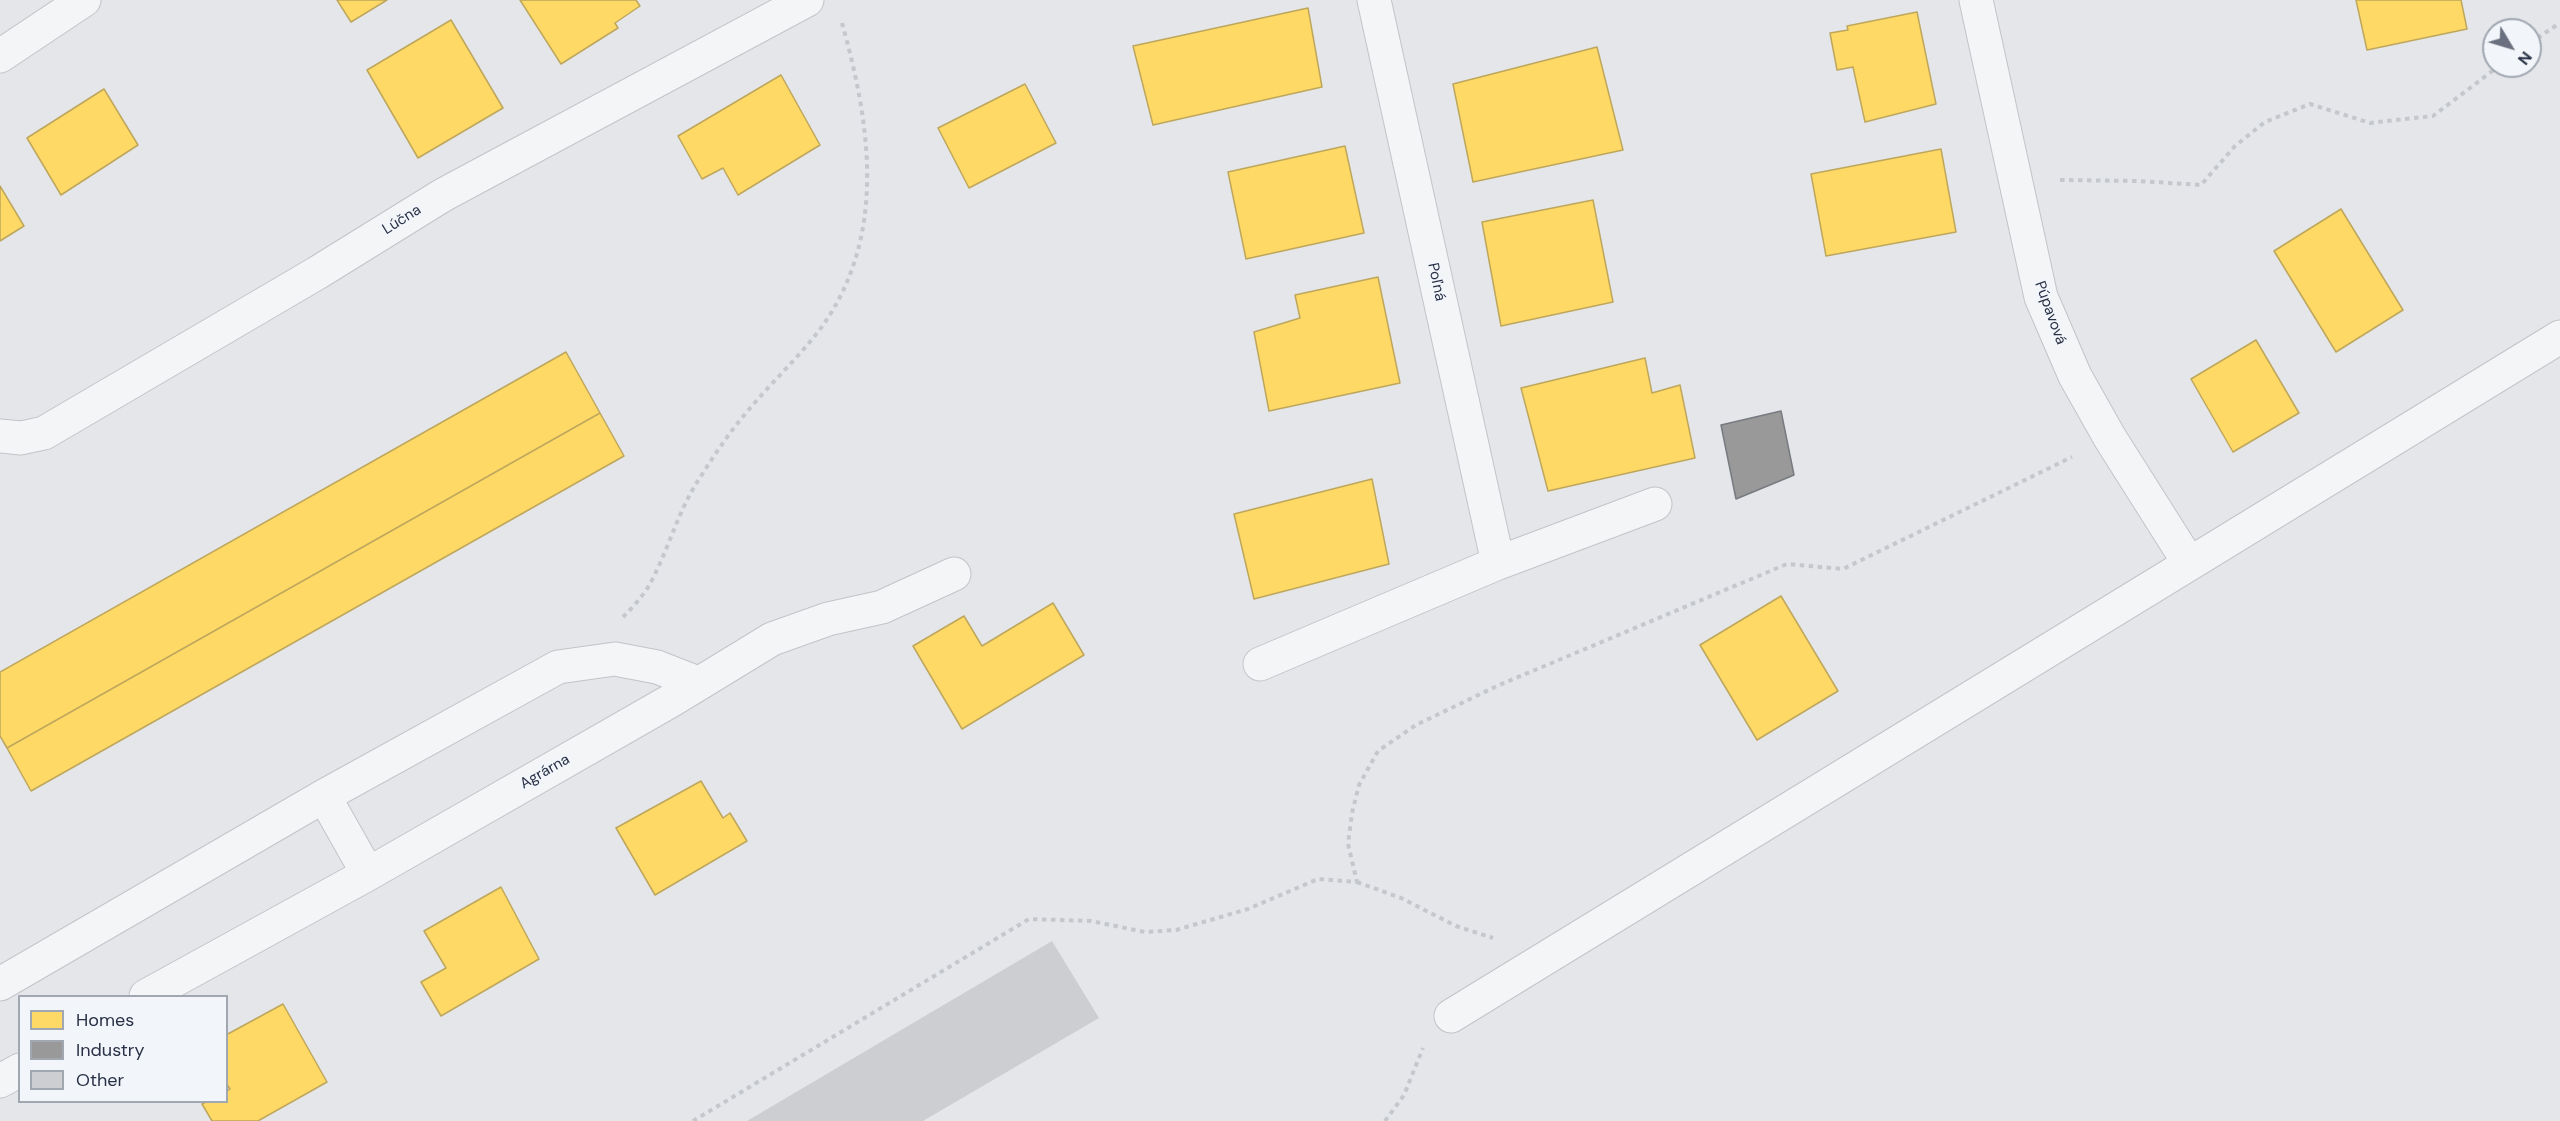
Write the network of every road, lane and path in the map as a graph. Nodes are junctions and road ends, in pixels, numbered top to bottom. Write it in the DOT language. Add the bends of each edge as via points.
graph roads {
  1 [pos="84,0"];
  2 [pos="807,0"];
  3 [pos="1374,0"];
  4 [pos="1976,0"];
  5 [pos="841,17"];
  6 [pos="2560,23"];
  7 [pos="2542,35"];
  8 [pos="0,56"];
  9 [pos="2483,78"];
  10 [pos="2056,180"];
  11 [pos="2560,337"];
  12 [pos="0,436"];
  13 [pos="2110,438"];
  14 [pos="1655,504"];
  15 [pos="1497,563"];
  16 [pos="2189,563"];
  17 [pos="954,574"];
  18 [pos="615,625"];
  19 [pos="1260,664"];
  20 [pos="699,684"];
  21 [pos="324,796"];
  22 [pos="368,874"];
  23 [pos="1357,882"];
  24 [pos="1500,940"];
  25 [pos="0,984"];
  26 [pos="148,995"];
  27 [pos="1451,1016"];
  28 [pos="1423,1048"];
  29 [pos="18,1071"];
  30 [pos="0,1081"];
  31 [pos="693,1121"];
  32 [pos="1385,1121"];
  1 -- 8 [label="street"];
  2 -- 12 [label="street, Lúčna" via="443,195 44,434"];
  3 -- 15 [label="street, Poľná"];
  4 -- 13 [label="street, Púpavová" via="2041,297 2075,376"];
  5 -- 18 [label="path" via="865,124 869,170 864,220 848,278 817,332 745,413 700,477 681,507 651,584"];
  6 -- 7 [label="path"];
  9 -- 10 [label="path" via="2433,116 2370,123 2310,104 2265,122 2235,146 2201,185"];
  11 -- 16 [label="street"];
  13 -- 16 [label="street, Púpavová"];
  13 -- 23 [label="path" via="1843,569 1786,564 1497,686 1416,725 1378,751 1359,785 1348,844"];
  14 -- 15 [label="street"];
  15 -- 19 [label="street"];
  16 -- 27 [label="street"];
  17 -- 20 [label="street, Agrárna" via="882,607 828,619 772,639"];
  20 -- 21 [label="street" via="657,667 615,659 558,667"];
  20 -- 22 [label="street, Agrárna"];
  21 -- 22 [label="street"];
  21 -- 25 [label="street"];
  22 -- 26 [label="street, Agrárna"];
  23 -- 24 [label="path" via="1401,898 1456,926"];
  23 -- 31 [label="path" via="1318,879 1248,909 1176,930 1145,933 1091,921 1029,919"];
  28 -- 32 [label="path" via="1404,1095"];
  29 -- 30 [label="street"];
}
